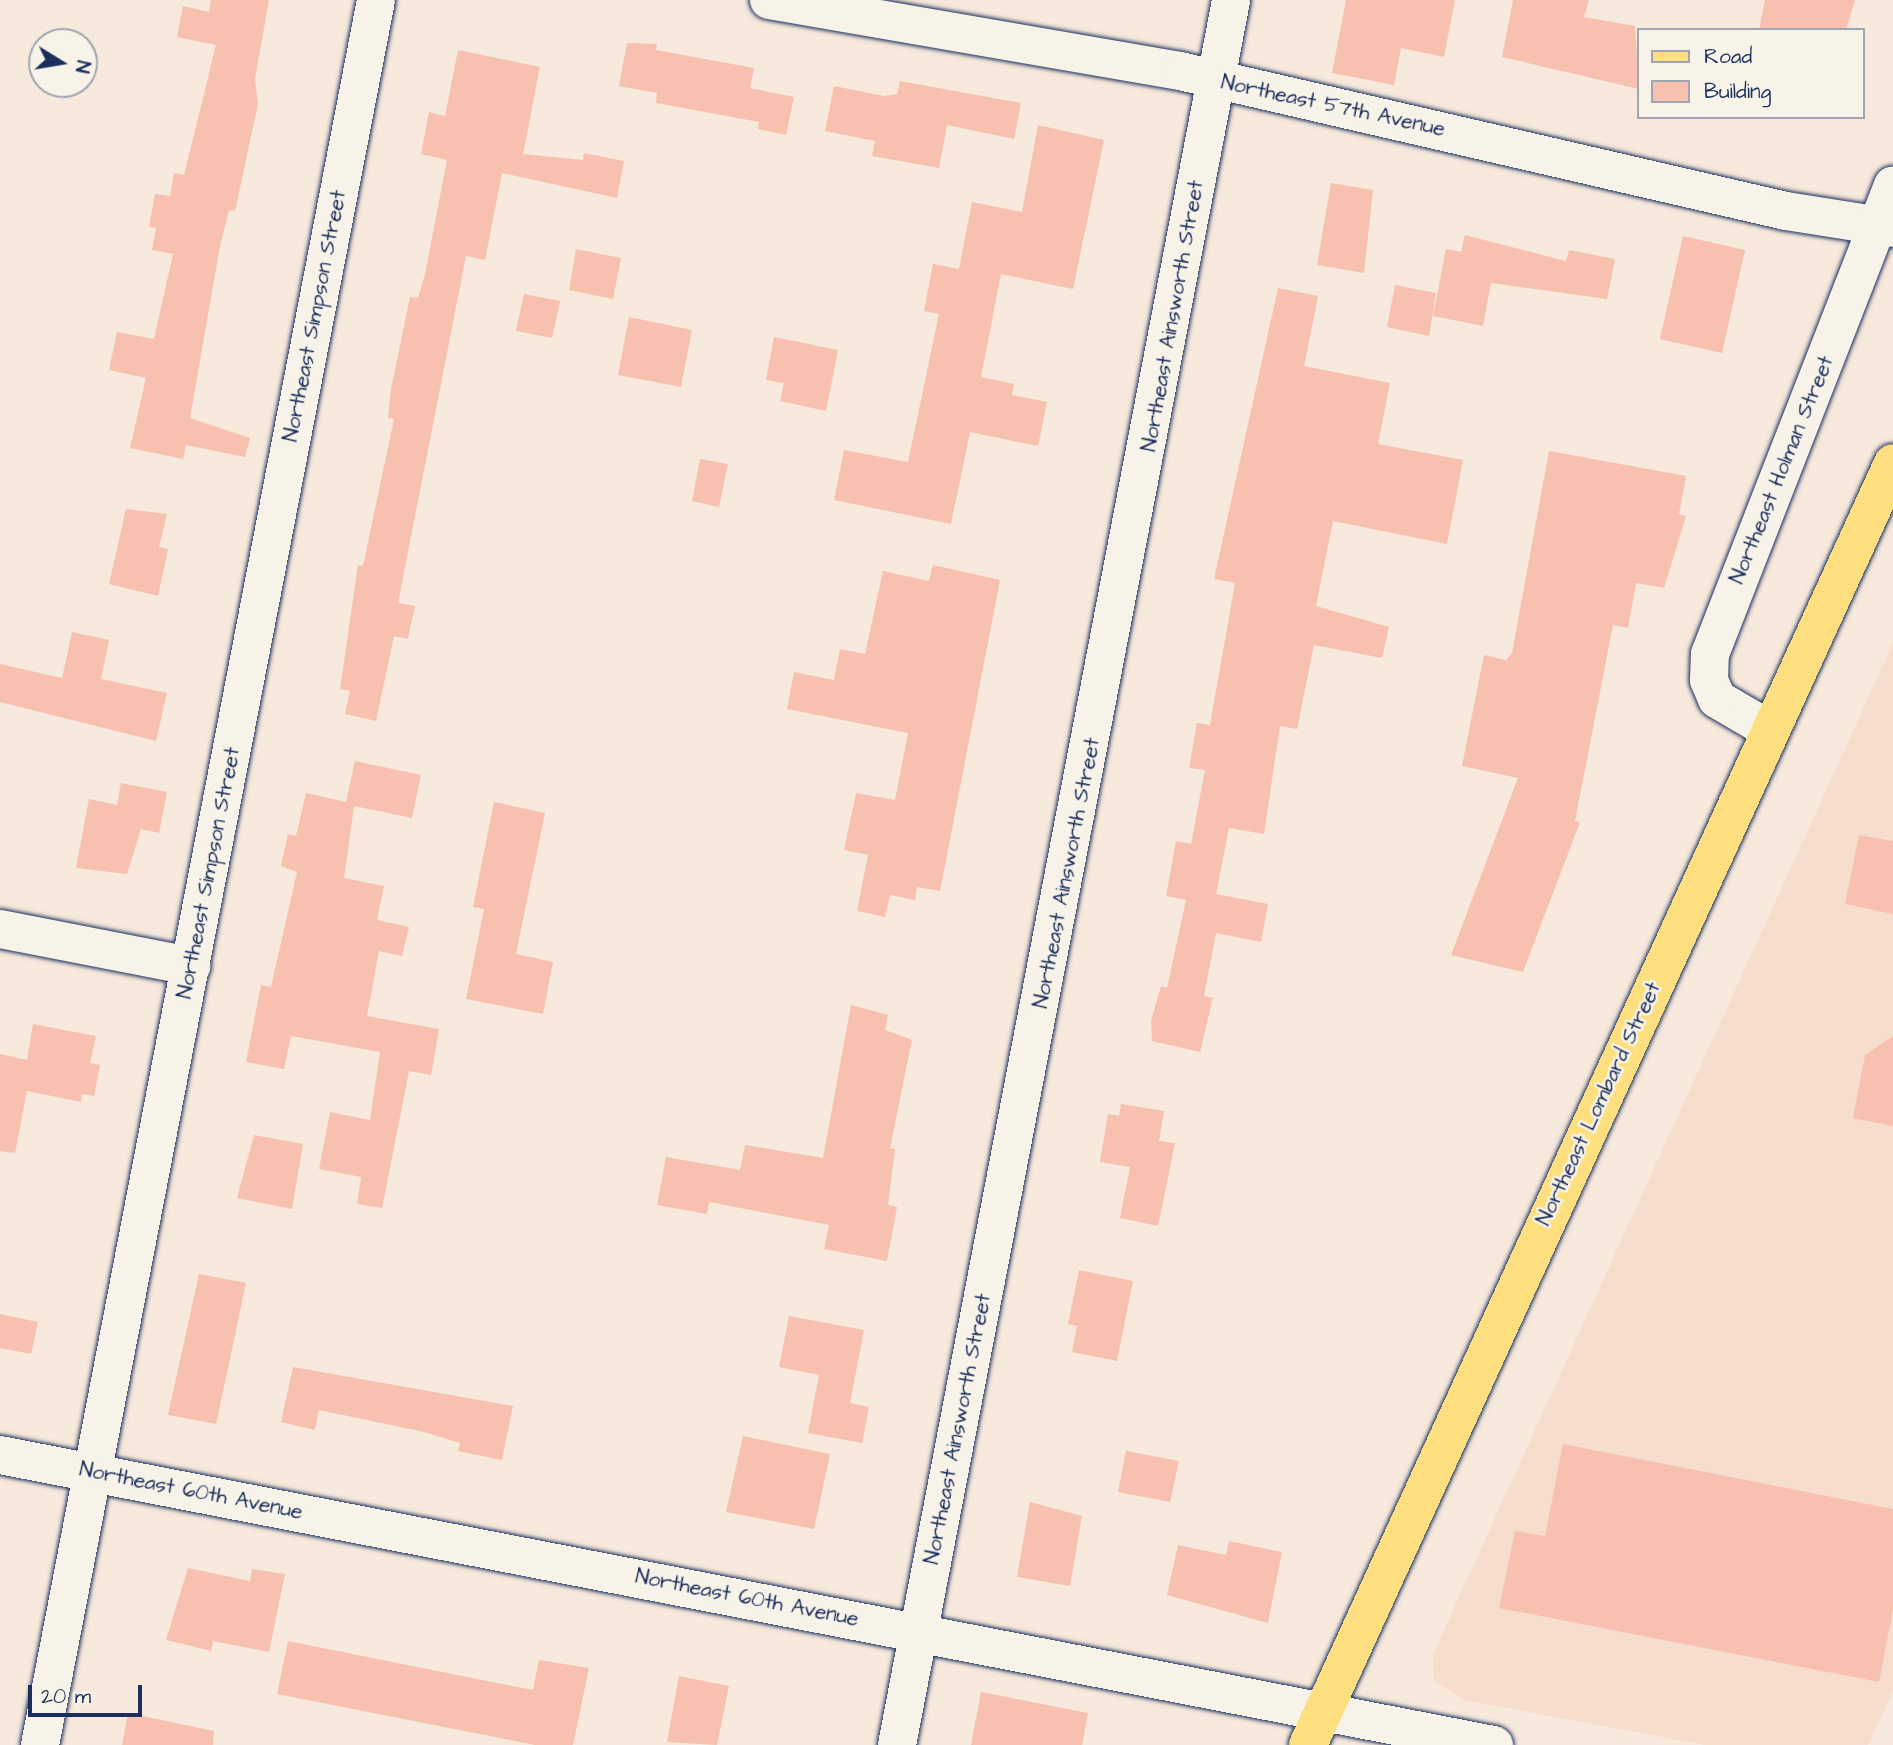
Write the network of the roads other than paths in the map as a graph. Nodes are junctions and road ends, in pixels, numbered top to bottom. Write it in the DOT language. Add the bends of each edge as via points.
graph roads {
  1 [pos="376,0"];
  2 [pos="769,0"];
  3 [pos="1231,0"];
  4 [pos="1216,80"];
  5 [pos="1893,185"];
  6 [pos="1885,226"];
  7 [pos="1893,463"];
  8 [pos="1770,730"];
  9 [pos="0,929"];
  10 [pos="191,965"];
  11 [pos="0,1455"];
  12 [pos="93,1473"];
  13 [pos="918,1632"];
  14 [pos="1322,1711"];
  15 [pos="40,1745"];
  16 [pos="897,1745"];
  17 [pos="1308,1745"];
  18 [pos="1494,1745"];
  1 -- 10 [label="street, Northeast Simpson Street"];
  2 -- 4 [label="street, Northeast 57th Avenue"];
  3 -- 4 [label="street, Northeast Ainsworth Street"];
  4 -- 6 [label="street, Northeast 57th Avenue" via="1786,211"];
  4 -- 13 [label="street, Northeast Ainsworth Street"];
  5 -- 6 [label="street, Northeast Holman Street"];
  6 -- 8 [label="street, Northeast Holman Street" via="1710,654 1709,680 1717,699"];
  7 -- 8 [label="main road, Northeast Lombard Street"];
  8 -- 14 [label="main road, Northeast Lombard Street"];
  9 -- 10 [label="street"];
  10 -- 12 [label="street, Northeast Simpson Street"];
  11 -- 12 [label="street, Northeast 60th Avenue"];
  12 -- 13 [label="street, Northeast 60th Avenue"];
  12 -- 15 [label="street, Northeast Simpson Street"];
  13 -- 14 [label="street, Northeast 60th Avenue"];
  13 -- 16 [label="street, Northeast Ainsworth Street"];
  14 -- 17 [label="main road, Northeast Lombard Street"];
  14 -- 18 [label="street, Northeast 60th Avenue"];
}
